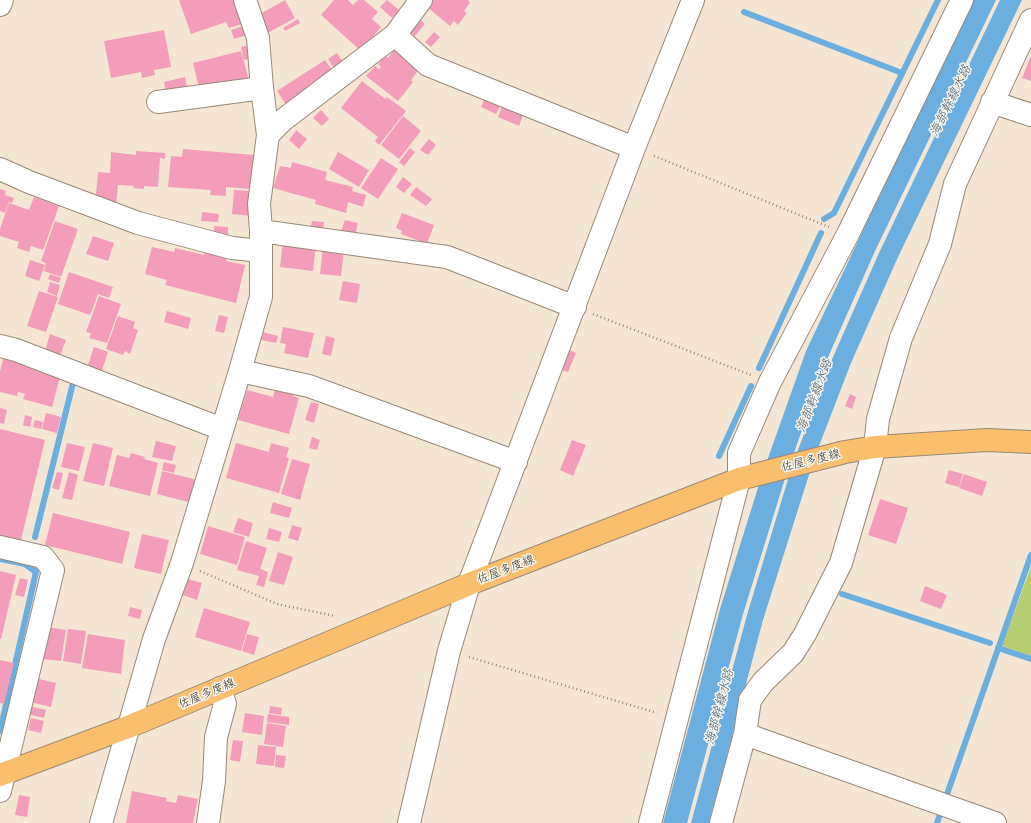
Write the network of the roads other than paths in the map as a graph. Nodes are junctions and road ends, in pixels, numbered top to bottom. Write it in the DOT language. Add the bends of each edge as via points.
graph roads {
  1 [pos="2,0"];
  2 [pos="245,0"];
  3 [pos="421,0"];
  4 [pos="693,0"];
  5 [pos="962,0"];
  6 [pos="0,5"];
  7 [pos="1031,20"];
  8 [pos="395,35"];
  9 [pos="262,88"];
  10 [pos="158,102"];
  11 [pos="992,102"];
  12 [pos="1031,115"];
  13 [pos="268,135"];
  14 [pos="634,148"];
  15 [pos="0,169"];
  16 [pos="261,241"];
  17 [pos="575,307"];
  18 [pos="0,346"];
  19 [pos="240,371"];
  20 [pos="222,429"];
  21 [pos="1031,442"];
  22 [pos="875,447"];
  23 [pos="516,462"];
  24 [pos="739,479"];
  25 [pos="0,547"];
  26 [pos="468,584"];
  27 [pos="220,688"];
  28 [pos="128,727"];
  29 [pos="744,734"];
  30 [pos="2,771"];
  31 [pos="101,823"];
  32 [pos="208,823"];
  33 [pos="409,823"];
  34 [pos="650,823"];
  35 [pos="721,823"];
  36 [pos="995,823"];
  1 -- 6 [label="street"];
  2 -- 9 [label="street" via="258,38"];
  3 -- 8 [label="street"];
  4 -- 14 [label="street"];
  5 -- 24 [label="street" via="848,234 770,382 739,453"];
  7 -- 11 [label="street"];
  8 -- 13 [label="street" via="282,120"];
  8 -- 14 [label="street" via="428,64"];
  9 -- 10 [label="street"];
  9 -- 13 [label="street"];
  11 -- 12 [label="street"];
  11 -- 22 [label="street" via="955,184 940,244 901,338 878,419"];
  13 -- 16 [label="street" via="258,204"];
  14 -- 17 [label="street"];
  15 -- 16 [label="street" via="138,223 232,248"];
  16 -- 17 [label="street" via="448,257"];
  16 -- 19 [label="street" via="261,297"];
  17 -- 23 [label="street"];
  18 -- 20 [label="street"];
  19 -- 20 [label="street"];
  19 -- 23 [label="street" via="309,386"];
  20 -- 28 [label="street" via="182,563 154,639"];
  21 -- 22 [label="main road, 佐屋多度線" via="980,440"];
  22 -- 24 [label="main road, 佐屋多度線" via="845,452"];
  22 -- 29 [label="street" via="841,563 793,653 763,682 750,700"];
  23 -- 26 [label="street"];
  24 -- 26 [label="main road, 佐屋多度線"];
  24 -- 34 [label="street"];
  25 -- 30 [label="street" via="43,557 53,570"];
  26 -- 27 [label="main road, 佐屋多度線"];
  26 -- 33 [label="street" via="449,651"];
  27 -- 28 [label="main road, 佐屋多度線"];
  27 -- 32 [label="street" via="225,704 216,737 214,781"];
  28 -- 30 [label="main road, 佐屋多度線"];
  28 -- 31 [label="street"];
  29 -- 35 [label="street"];
  29 -- 36 [label="street"];
}
